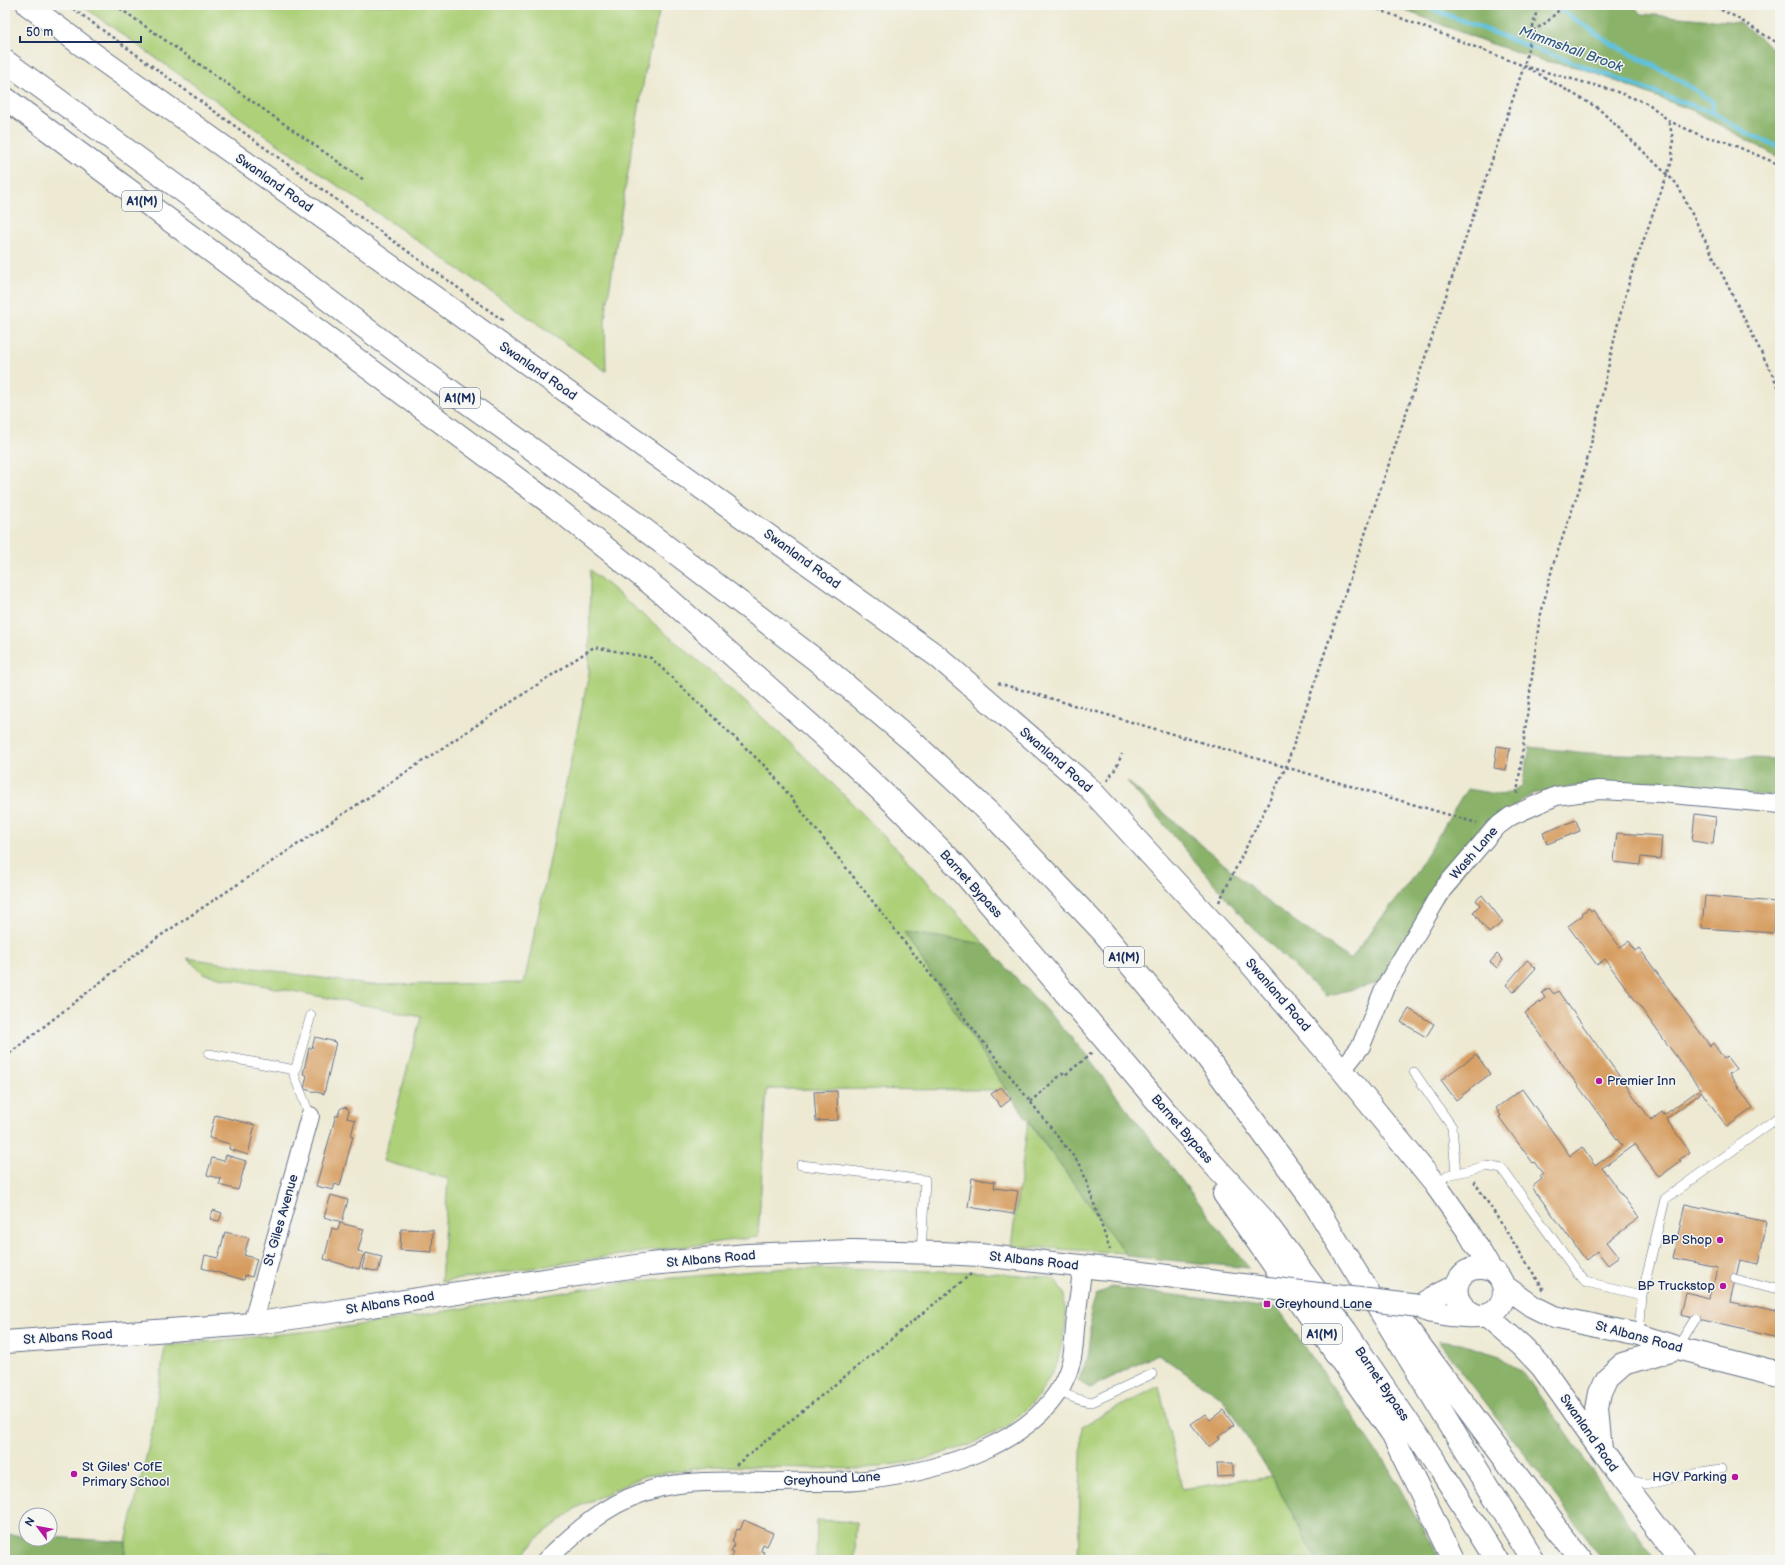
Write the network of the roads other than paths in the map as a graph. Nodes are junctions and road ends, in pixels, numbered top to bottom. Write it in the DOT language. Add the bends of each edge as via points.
graph roads {
  1 [pos="28,5"];
  2 [pos="5,61"];
  3 [pos="5,98"];
  4 [pos="1780,804"];
  5 [pos="311,1015"];
  6 [pos="209,1054"];
  7 [pos="295,1070"];
  8 [pos="1342,1070"];
  9 [pos="1414,1072"];
  10 [pos="310,1116"];
  11 [pos="1780,1116"];
  12 [pos="1172,1119"];
  13 [pos="801,1165"];
  14 [pos="1456,1173"];
  15 [pos="1435,1184"];
  16 [pos="1310,1196"];
  17 [pos="922,1253"];
  18 [pos="1082,1266"];
  19 [pos="1481,1270"];
  20 [pos="1735,1279"];
  21 [pos="1457,1286"];
  22 [pos="1504,1286"];
  23 [pos="1780,1291"];
  24 [pos="1642,1295"];
  25 [pos="1419,1306"];
  26 [pos="1481,1315"];
  27 [pos="1696,1319"];
  28 [pos="252,1324"];
  29 [pos="1640,1335"];
  30 [pos="5,1342"];
  31 [pos="1678,1348"];
  32 [pos="1152,1374"];
  33 [pos="1780,1374"];
  34 [pos="1059,1390"];
  35 [pos="1601,1450"];
  36 [pos="1722,1469"];
  37 [pos="1621,1479"];
  38 [pos="546,1560"];
  39 [pos="1454,1560"];
  40 [pos="1497,1560"];
  41 [pos="1533,1560"];
  42 [pos="1582,1560"];
  43 [pos="1683,1560"];
  1 -- 8 [label="main road, Swanland Road" via="101,60 937,656 1096,795 1248,961"];
  2 -- 16 [label="main road, A1(M)" via="409,360 637,524 816,660 911,740 994,818 1102,931 1204,1052"];
  3 -- 12 [label="main road, Barnet Bypass / A1(M)" via="550,502 662,593 822,734 958,868"];
  4 -- 8 [label="street, Wash Lane" via="1599,790 1556,796 1511,816 1495,828 1439,895 1384,989 1361,1046"];
  5 -- 7 [label="lane"];
  6 -- 7 [label="lane"];
  7 -- 10 [label="lane" via="294,1075"];
  8 -- 15 [label="main road, Swanland Road"];
  9 -- 14 [label="lane" via="1452,1127"];
  10 -- 28 [label="street, St. Giles Avenue"];
  11 -- 24 [label="lane" via="1665,1199"];
  12 -- 39 [label="main road, A1(M)" via="1391,1432"];
  12 -- 40 [label="main road, Barnet Bypass / A1(M)" via="1264,1220 1346,1331 1438,1466"];
  13 -- 17 [label="lane" via="924,1180"];
  14 -- 15 [label="lane"];
  14 -- 24 [label="lane" via="1487,1166 1502,1169 1586,1282"];
  15 -- 19 [label="main road, Swanland Road" via="1468,1231"];
  16 -- 41 [label="main road, A1(M)"];
  16 -- 42 [label="main road, A1(M)"];
  17 -- 18 [label="main road, St Albans Road" via="980,1255"];
  17 -- 28 [label="main road, St Albans Road" via="852,1251 747,1255 650,1264"];
  18 -- 25 [label="main road, St Albans Road, bridge"];
  18 -- 34 [label="street, Greyhound Lane" via="1071,1362"];
  19 -- 21 [label="main road" via="1460,1279"];
  19 -- 22 [label="main road" via="1496,1274"];
  20 -- 23 [label="lane"];
  21 -- 25 [label="main road"];
  21 -- 26 [label="main road" via="1458,1300 1462,1307"];
  22 -- 26 [label="main road" via="1503,1301 1493,1312"];
  22 -- 29 [label="main road, St Albans Road" via="1532,1306 1554,1317"];
  24 -- 29 [label="lane"];
  25 -- 26 [label="main road, St Albans Road" via="1431,1312"];
  26 -- 35 [label="main road, Swanland Road" via="1522,1346 1542,1367"];
  27 -- 31 [label="lane"];
  28 -- 30 [label="main road, St Albans Road"];
  29 -- 31 [label="main road, St Albans Road"];
  31 -- 33 [label="main road, St Albans Road"];
  31 -- 35 [label="main road" via="1623,1364 1607,1378 1600,1393 1597,1409"];
  32 -- 34 [label="lane" via="1092,1402 1071,1398"];
  34 -- 38 [label="street, Greyhound Lane" via="1036,1419 1015,1434 986,1449 955,1460 908,1474 865,1480 678,1484 641,1493 609,1507 580,1528"];
  35 -- 37 [label="main road, Swanland Road"];
  36 -- 37 [label="lane" via="1646,1484"];
  37 -- 43 [label="main road, Swanland Road"];
}
